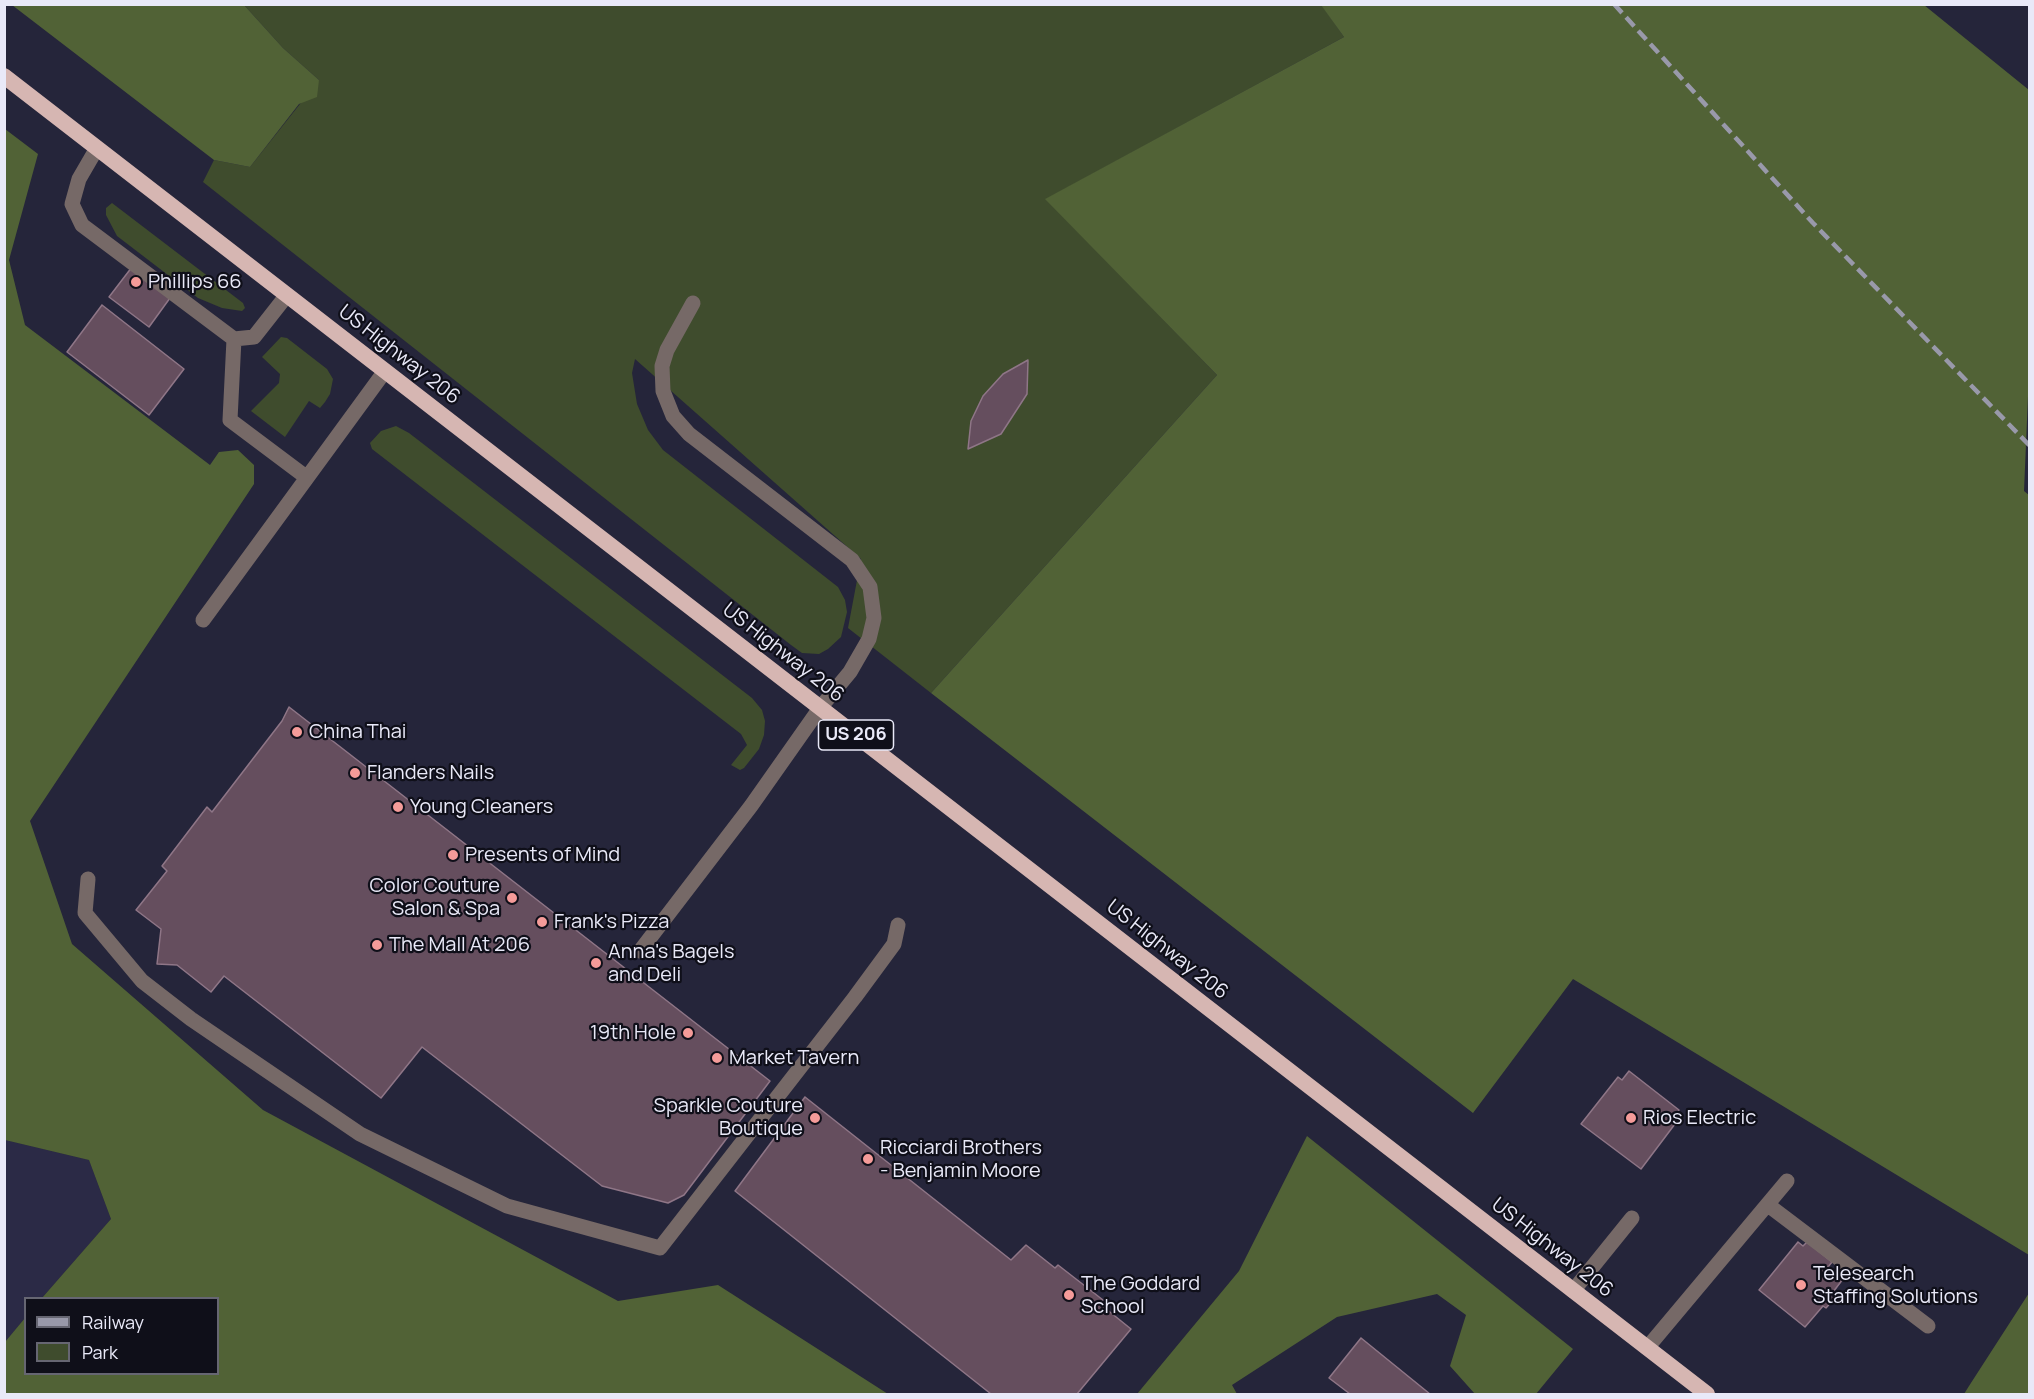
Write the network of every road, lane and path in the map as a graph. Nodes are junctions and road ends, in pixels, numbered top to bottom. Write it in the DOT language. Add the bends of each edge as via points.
graph roads {
  1 [pos="4,76"];
  2 [pos="97,148"];
  3 [pos="287,295"];
  4 [pos="693,303"];
  5 [pos="234,339"];
  6 [pos="385,371"];
  7 [pos="306,477"];
  8 [pos="203,620"];
  9 [pos="820,708"];
  10 [pos="88,879"];
  11 [pos="898,925"];
  12 [pos="640,951"];
  13 [pos="1787,1181"];
  14 [pos="1768,1205"];
  15 [pos="1632,1218"];
  16 [pos="1573,1291"];
  17 [pos="1928,1326"];
  18 [pos="1647,1348"];
  19 [pos="1707,1395"];
  1 -- 2 [label="highway, US Highway 206 / US 206"];
  2 -- 3 [label="highway, US Highway 206 / US 206"];
  2 -- 5 [label="lane" via="79,179 72,204 82,225"];
  3 -- 5 [label="lane" via="254,337"];
  3 -- 6 [label="highway, US Highway 206 / US 206"];
  4 -- 9 [label="lane" via="666,350 662,366 663,391 673,416 689,434 852,560 870,587 874,618 869,639 850,672"];
  5 -- 7 [label="lane" via="230,420"];
  6 -- 7 [label="lane"];
  6 -- 9 [label="highway, US Highway 206 / US 206"];
  7 -- 8 [label="lane"];
  9 -- 12 [label="lane"];
  9 -- 16 [label="highway, US Highway 206 / US 206"];
  10 -- 11 [label="lane" via="85,913 142,981 360,1134 507,1206 660,1248 855,997 894,944"];
  13 -- 14 [label="lane"];
  14 -- 17 [label="lane"];
  14 -- 18 [label="lane"];
  15 -- 16 [label="lane"];
  16 -- 18 [label="highway, US Highway 206 / US 206"];
  18 -- 19 [label="highway, US Highway 206 / US 206"];
}
